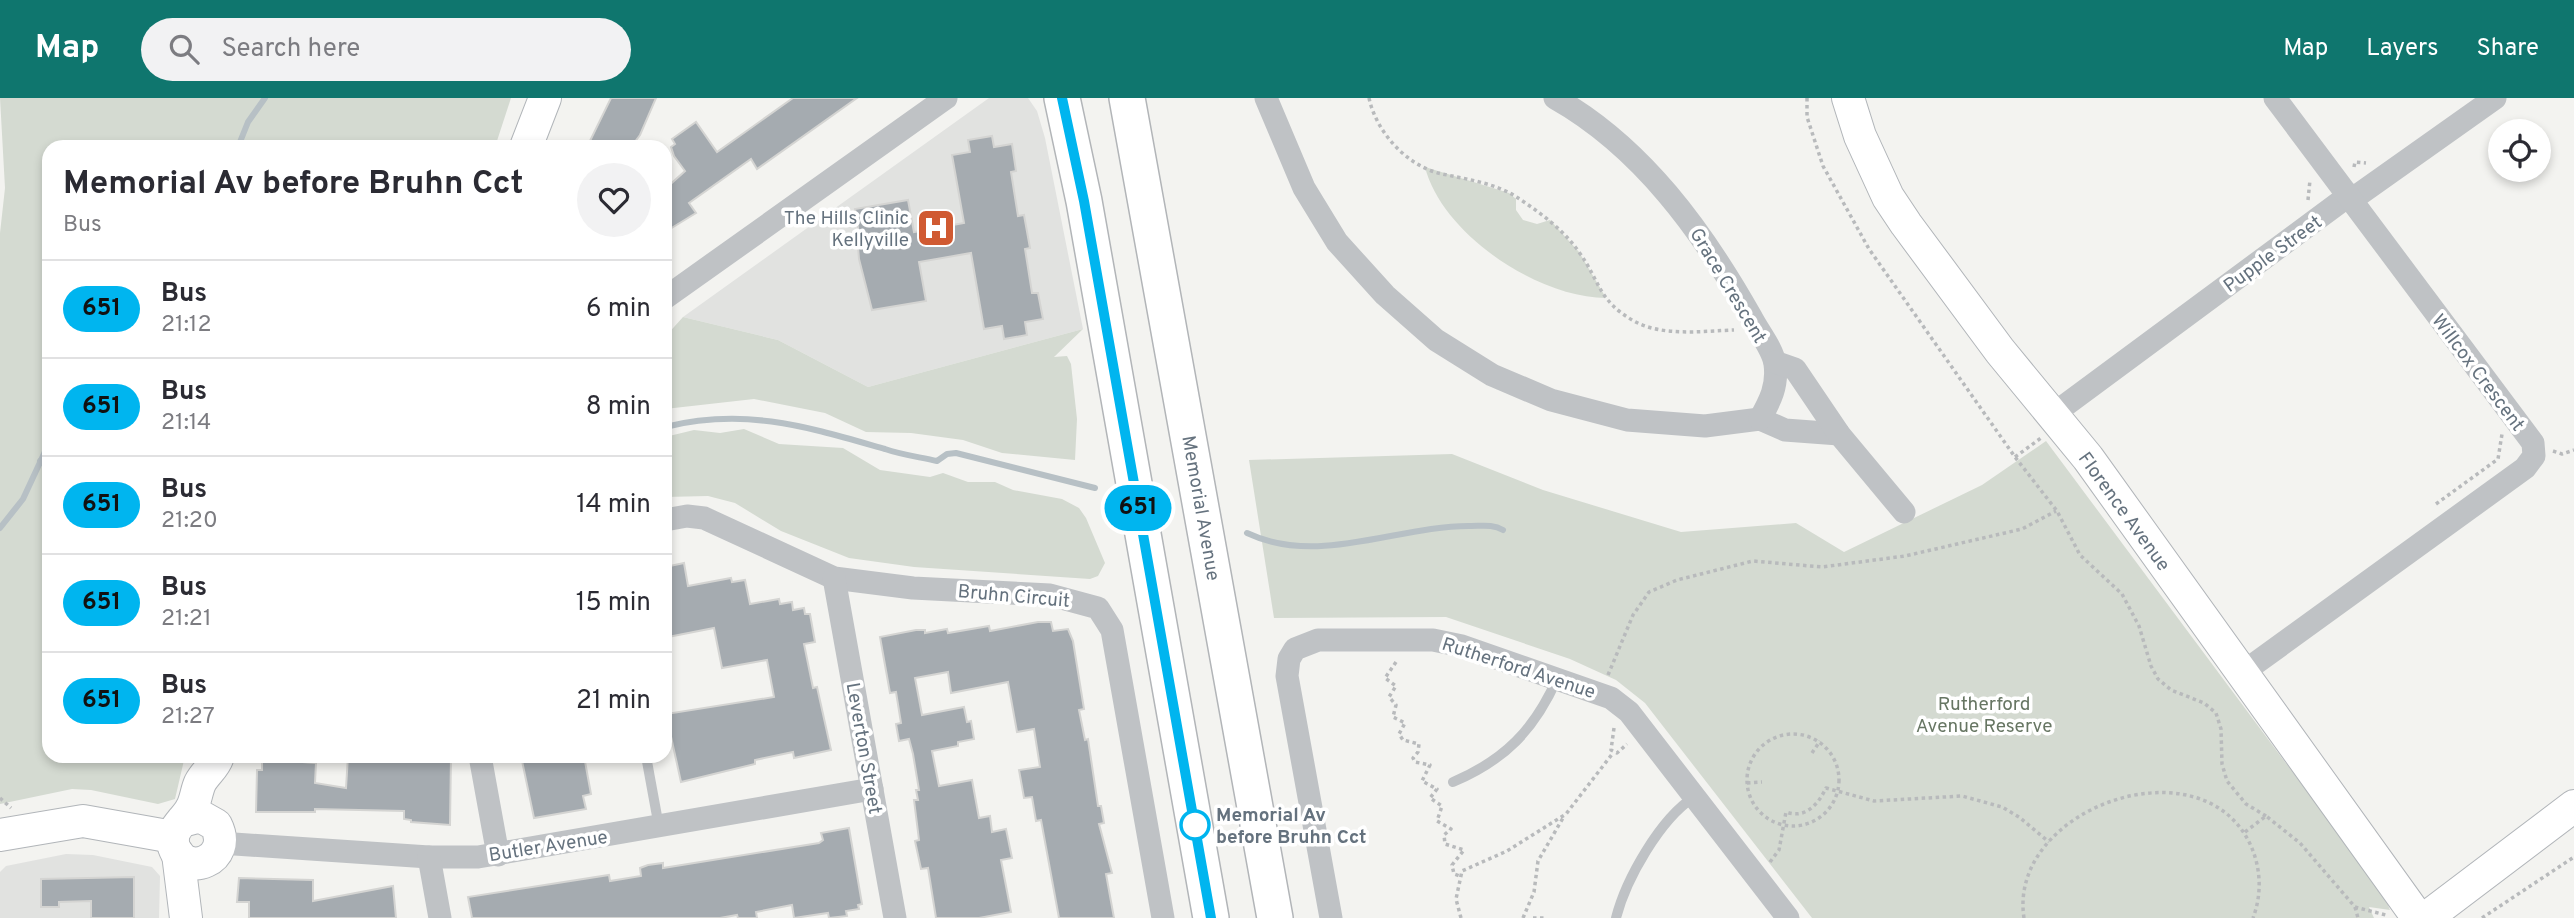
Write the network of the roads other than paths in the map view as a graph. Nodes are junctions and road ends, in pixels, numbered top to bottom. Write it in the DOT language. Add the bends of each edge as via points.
graph roads {
  1 [pos="545,98"];
  2 [pos="946,98"];
  3 [pos="1062,98"];
  4 [pos="1126,98"];
  5 [pos="1266,98"];
  6 [pos="1555,98"];
  7 [pos="1848,98"];
  8 [pos="2275,98"];
  9 [pos="2495,98"];
  10 [pos="529,140"];
  11 [pos="2349,198"];
  12 [pos="672,293"];
  13 [pos="1775,362"];
  14 [pos="2052,415"];
  15 [pos="1760,419"];
  16 [pos="1839,434"];
  17 [pos="1904,512"];
  18 [pos="672,519"];
  19 [pos="834,579"];
  20 [pos="2242,673"];
  21 [pos="1557,677"];
  22 [pos="217,763"];
  23 [pos="481,763"];
  24 [pos="647,763"];
  25 [pos="1453,782"];
  26 [pos="872,789"];
  27 [pos="1694,797"];
  28 [pos="2574,806"];
  29 [pos="6,822"];
  30 [pos="659,827"];
  31 [pos="196,840"];
  32 [pos="498,855"];
  33 [pos="429,857"];
  34 [pos="2403,917"];
  35 [pos="186,918"];
  36 [pos="199,918"];
  37 [pos="440,918"];
  38 [pos="895,918"];
  39 [pos="1163,918"];
  40 [pos="1211,918"];
  41 [pos="1275,918"];
  42 [pos="1331,918"];
  43 [pos="1616,918"];
  44 [pos="1788,918"];
  45 [pos="2426,918"];
  1 -- 10 [label="street"];
  2 -- 12 [label="street"];
  3 -- 40 [label="main road"];
  4 -- 41 [label="main road, Memorial Avenue"];
  5 -- 15 [label="street" via="1304,188 1337,242 1385,295 1436,340 1492,374 1588,411 1667,425"];
  6 -- 13 [label="street, Grace Crescent" via="1631,156 1670,196 1707,242"];
  7 -- 14 [label="street, Florence Avenue" via="1860,136 1906,225"];
  8 -- 11 [label="street, Willcox Crescent"];
  9 -- 11 [label="street, Pupple Street"];
  11 -- 14 [label="street, Pupple Street"];
  11 -- 20 [label="street, Willcox Crescent" via="2533,443 2534,456 2525,468"];
  13 -- 15 [label="street, Grace Crescent" via="1775,391"];
  13 -- 16 [label="street, Grace Crescent" via="1795,369"];
  14 -- 20 [label="street, Florence Avenue"];
  15 -- 16 [label="street" via="1784,430"];
  16 -- 17 [label="street, Grace Crescent"];
  18 -- 19 [label="street, Bruhn Circuit" via="704,518"];
  19 -- 26 [label="street, Leverton Street"];
  19 -- 39 [label="street, Bruhn Circuit" via="1050,595 1091,604 1104,614 1112,630"];
  20 -- 34 [label="street, Florence Avenue"];
  21 -- 25 [label="lane" via="1534,724 1518,741 1482,768"];
  21 -- 27 [label="street, Rutherford Avenue" via="1601,693 1629,712"];
  21 -- 42 [label="street, Rutherford Avenue" via="1433,640 1318,640 1294,649 1287,676"];
  22 -- 31 [label="street" via="219,784"];
  23 -- 32 [label="street"];
  24 -- 30 [label="lane"];
  26 -- 30 [label="street, Butler Avenue"];
  26 -- 38 [label="street, Leverton Street"];
  27 -- 43 [label="lane" via="1677,808 1623,888"];
  27 -- 44 [label="street, Rutherford Avenue"];
  28 -- 45 [label="street"];
  29 -- 31 [label="street" via="83,821"];
  30 -- 32 [label="street, Butler Avenue"];
  31 -- 33 [label="street, Butler Avenue"];
  31 -- 35 [label="street" via="184,885"];
  31 -- 36 [label="street"];
  32 -- 33 [label="street, Butler Avenue"];
  33 -- 37 [label="street"];
}
